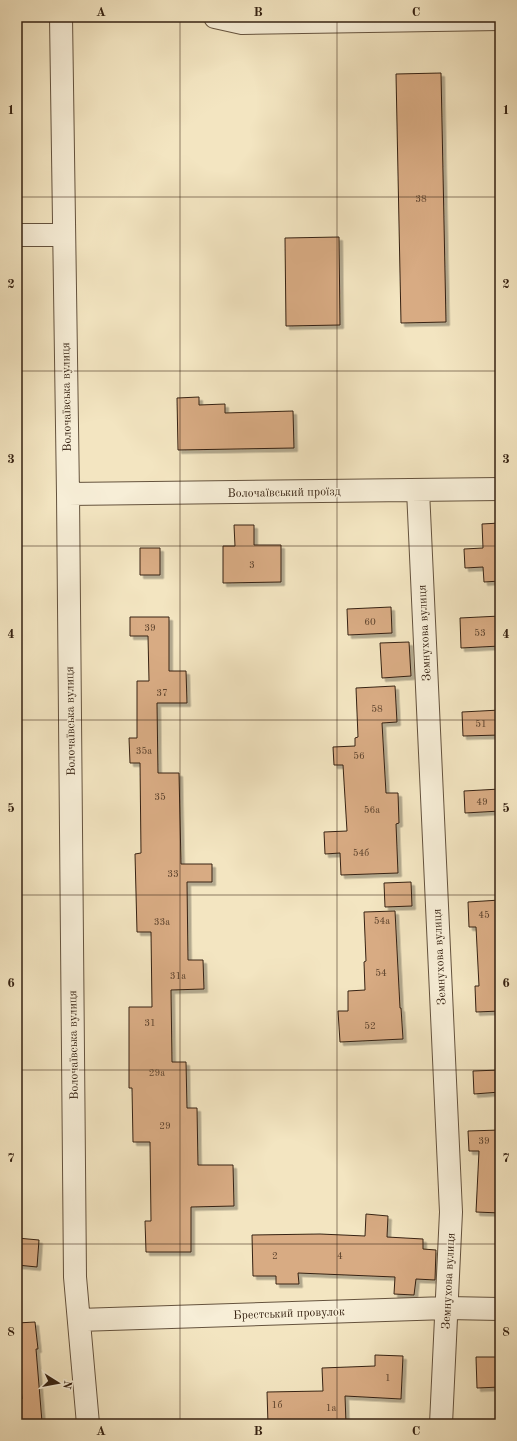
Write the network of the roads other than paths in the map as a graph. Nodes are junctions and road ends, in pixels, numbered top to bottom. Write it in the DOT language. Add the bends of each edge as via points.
graph roads {
  1 [pos="61,17"];
  2 [pos="215,17"];
  3 [pos="500,19"];
  4 [pos="17,235"];
  5 [pos="64,235"];
  6 [pos="500,489"];
  7 [pos="418,490"];
  8 [pos="68,494"];
  9 [pos="447,1308"];
  10 [pos="500,1309"];
  11 [pos="79,1320"];
  12 [pos="88,1424"];
  13 [pos="441,1424"];
  1 -- 5 [label="street, Волочаївська вулиця"];
  2 -- 3 [label="street" via="242,23"];
  4 -- 5 [label="street"];
  5 -- 8 [label="street, Волочаївська вулиця"];
  6 -- 7 [label="street, Волочаївський проїзд"];
  7 -- 8 [label="street, Волочаївський проїзд"];
  7 -- 9 [label="street, Земнухова вулиця" via="451,1212"];
  8 -- 11 [label="street, Волочаївська вулиця" via="75,1277"];
  9 -- 10 [label="street, Брестський провулок"];
  9 -- 11 [label="street, Брестський провулок"];
  9 -- 13 [label="street, Земнухова вулиця"];
  11 -- 12 [label="street, Волочаївська вулиця"];
}
